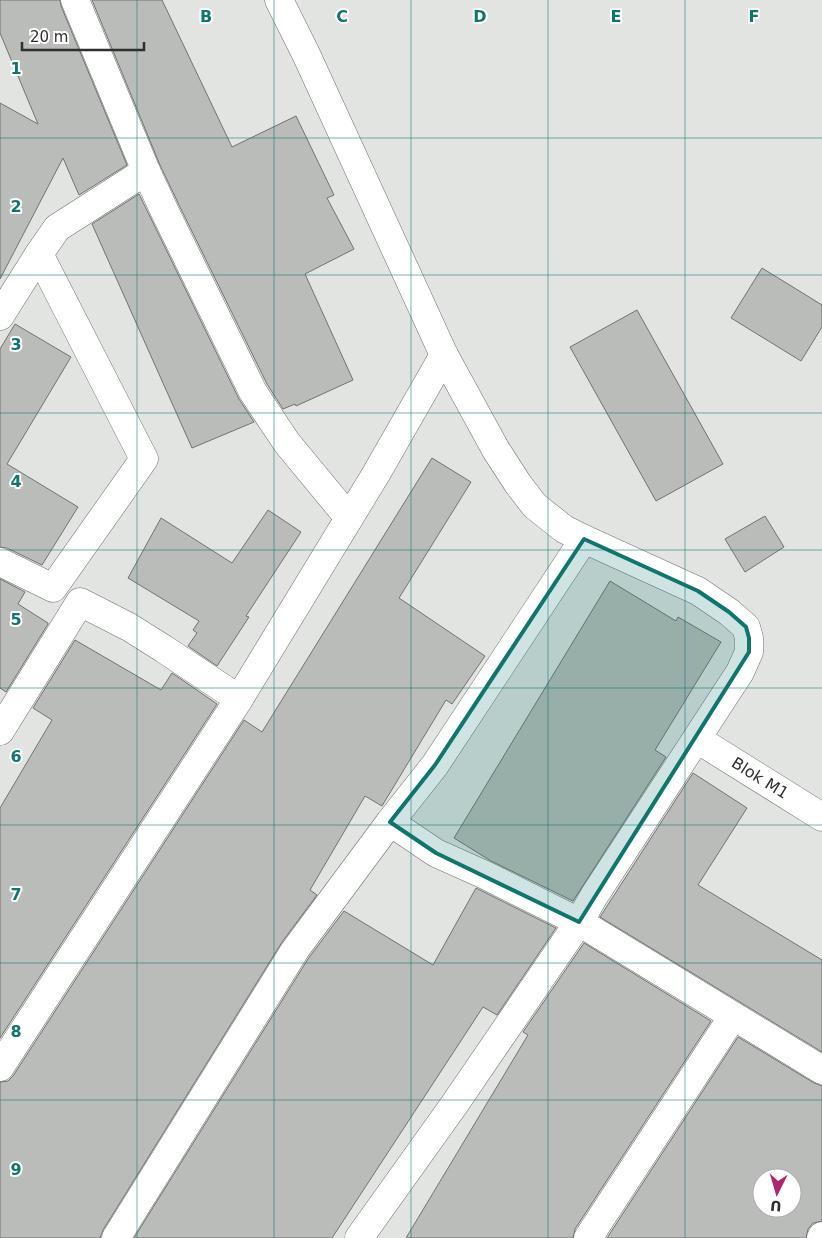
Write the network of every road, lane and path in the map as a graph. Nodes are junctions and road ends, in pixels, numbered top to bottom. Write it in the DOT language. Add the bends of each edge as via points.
graph roads {
  1 [pos="76,0"];
  2 [pos="279,0"];
  3 [pos="146,171"];
  4 [pos="39,254"];
  5 [pos="0,316"];
  6 [pos="444,355"];
  7 [pos="349,518"];
  8 [pos="584,539"];
  9 [pos="0,562"];
  10 [pos="239,699"];
  11 [pos="0,731"];
  12 [pos="697,738"];
  13 [pos="822,817"];
  14 [pos="390,822"];
  15 [pos="579,922"];
  16 [pos="732,1016"];
  17 [pos="0,1068"];
  18 [pos="822,1070"];
  19 [pos="116,1238"];
  20 [pos="359,1238"];
  21 [pos="588,1238"];
  1 -- 3 [label="street"];
  2 -- 6 [label="street"];
  3 -- 4 [label="street" via="58,228"];
  3 -- 7 [label="street" via="253,392 287,443"];
  4 -- 5 [label="street"];
  4 -- 9 [label="street" via="144,459 53,588"];
  6 -- 7 [label="street"];
  6 -- 8 [label="street" via="518,484 535,506 564,529"];
  7 -- 10 [label="street"];
  8 -- 12 [label="street" via="698,591 746,627 749,652 740,672"];
  8 -- 14 [label="street" via="435,766"];
  10 -- 11 [label="street" via="129,627 80,602"];
  10 -- 17 [label="street"];
  12 -- 13 [label="street, Blok M1"];
  12 -- 15 [label="street"];
  14 -- 15 [label="street" via="436,853"];
  14 -- 19 [label="street" via="295,950"];
  15 -- 16 [label="street"];
  15 -- 20 [label="street"];
  16 -- 18 [label="street"];
  16 -- 21 [label="street"];
}
